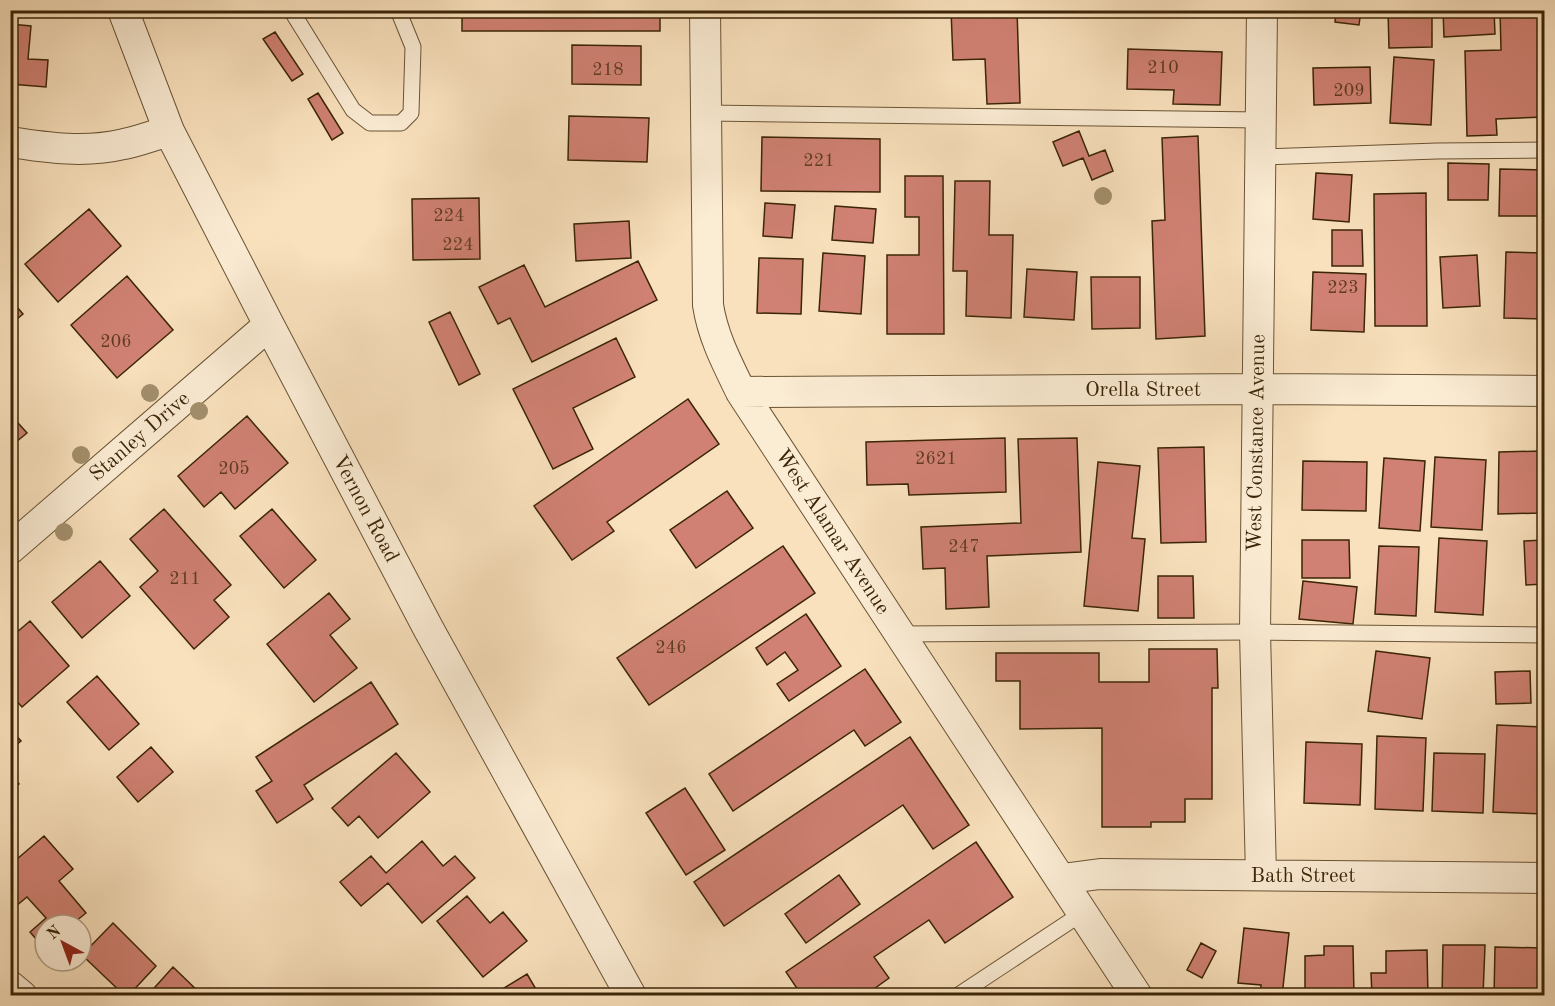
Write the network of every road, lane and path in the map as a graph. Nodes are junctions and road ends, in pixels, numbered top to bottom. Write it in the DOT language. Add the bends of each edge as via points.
graph roads {
  1 [pos="123,10"];
  2 [pos="291,10"];
  3 [pos="398,10"];
  4 [pos="705,10"];
  5 [pos="1263,10"];
  6 [pos="706,113"];
  7 [pos="1261,120"];
  8 [pos="169,131"];
  9 [pos="10,142"];
  10 [pos="1545,150"];
  11 [pos="1262,157"];
  12 [pos="269,325"];
  13 [pos="1257,389"];
  14 [pos="1545,391"];
  15 [pos="741,392"];
  16 [pos="10,549"];
  17 [pos="1255,632"];
  18 [pos="899,633"];
  19 [pos="1545,634"];
  20 [pos="1261,875"];
  21 [pos="1545,878"];
  22 [pos="1062,879"];
  23 [pos="1084,912"];
  24 [pos="10,986"];
  25 [pos="22,996"];
  26 [pos="631,996"];
  27 [pos="957,996"];
  28 [pos="1137,996"];
  1 -- 8 [label="street, Vernon Road"];
  2 -- 3 [label="lane" via="353,110 370,123 401,123 411,113 413,47"];
  4 -- 6 [label="street, West Alamar Avenue"];
  5 -- 7 [label="street, West Constance Avenue"];
  6 -- 7 [label="lane"];
  6 -- 15 [label="street, West Alamar Avenue" via="708,305 718,346"];
  7 -- 11 [label="street, West Constance Avenue"];
  8 -- 9 [label="street" via="122,145 84,149"];
  8 -- 12 [label="street, Vernon Road"];
  10 -- 11 [label="lane"];
  11 -- 13 [label="street, West Constance Avenue"];
  12 -- 16 [label="street, Stanley Drive"];
  12 -- 26 [label="street, Vernon Road" via="428,628"];
  13 -- 14 [label="street, Orella Street"];
  13 -- 15 [label="street, Orella Street"];
  13 -- 17 [label="street, West Constance Avenue"];
  15 -- 18 [label="street, West Alamar Avenue"];
  17 -- 18 [label="lane"];
  17 -- 19 [label="lane"];
  17 -- 20 [label="street, West Constance Avenue"];
  18 -- 22 [label="street, West Alamar Avenue"];
  20 -- 21 [label="street, Bath Street"];
  20 -- 22 [label="street, Bath Street" via="1100,874"];
  22 -- 23 [label="street, West Alamar Avenue"];
  23 -- 27 [label="lane"];
  23 -- 28 [label="street, West Alamar Avenue"];
  24 -- 25 [label="street"];
}
